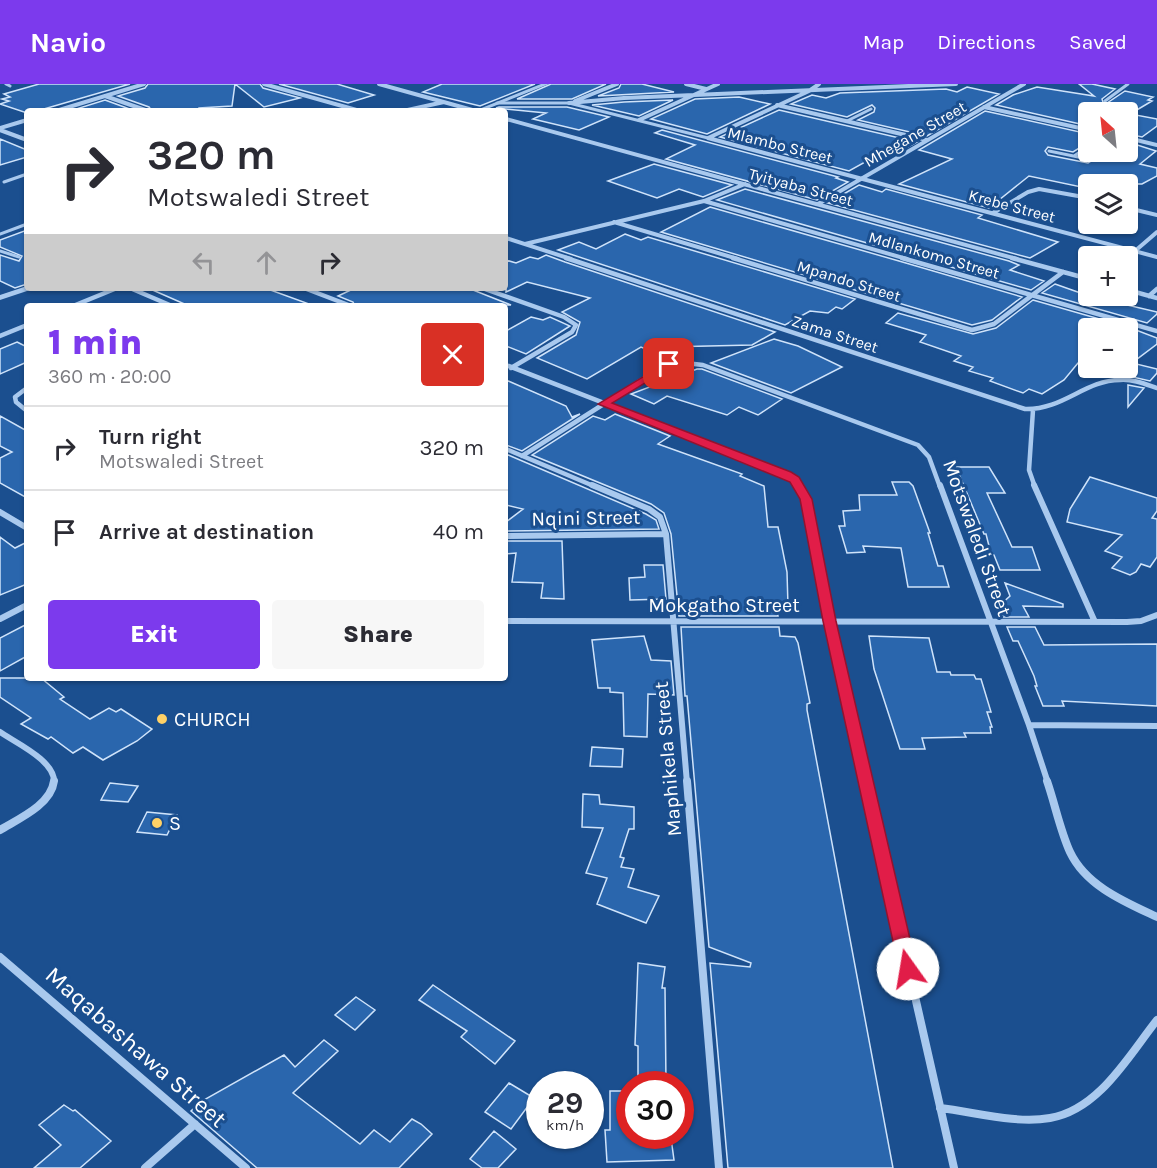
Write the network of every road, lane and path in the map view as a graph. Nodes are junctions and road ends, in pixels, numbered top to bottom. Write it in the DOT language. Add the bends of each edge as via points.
graph roads {
  1 [pos="6,84"];
  2 [pos="144,84"];
  3 [pos="264,84"];
  4 [pos="379,84"];
  5 [pos="546,84"];
  6 [pos="616,84"];
  7 [pos="686,84"];
  8 [pos="718,84"];
  9 [pos="819,84"];
  10 [pos="870,84"];
  11 [pos="956,84"];
  12 [pos="1014,84"];
  13 [pos="1128,84"];
  14 [pos="1022,85"];
  15 [pos="10,86"];
  16 [pos="707,89"];
  17 [pos="859,89"];
  18 [pos="809,91"];
  19 [pos="104,96"];
  20 [pos="690,97"];
  21 [pos="1105,101"];
  22 [pos="445,102"];
  23 [pos="497,103"];
  24 [pos="569,104"];
  25 [pos="777,105"];
  26 [pos="984,107"];
  27 [pos="66,108"];
  28 [pos="139,108"];
  29 [pos="349,108"];
  30 [pos="417,108"];
  31 [pos="466,108"];
  32 [pos="484,108"];
  33 [pos="871,109"];
  34 [pos="508,120"];
  35 [pos="639,120"];
  36 [pos="24,121"];
  37 [pos="847,121"];
  38 [pos="1078,128"];
  39 [pos="0,129"];
  40 [pos="1157,137"];
  41 [pos="708,138"];
  42 [pos="24,139"];
  43 [pos="1138,140"];
  44 [pos="927,141"];
  45 [pos="1149,143"];
  46 [pos="1157,145"];
  47 [pos="1049,151"];
  48 [pos="1078,153"];
  49 [pos="1074,156"];
  50 [pos="1078,157"];
  51 [pos="24,175"];
  52 [pos="861,179"];
  53 [pos="4,182"];
  54 [pos="745,184"];
  55 [pos="1078,195"];
  56 [pos="704,201"];
  57 [pos="818,204"];
  58 [pos="1138,210"];
  59 [pos="993,213"];
  60 [pos="1157,215"];
  61 [pos="614,222"];
  62 [pos="24,225"];
  63 [pos="1157,232"];
  64 [pos="0,234"];
  65 [pos="508,239"];
  66 [pos="524,244"];
  67 [pos="1116,246"];
  68 [pos="1138,248"];
  69 [pos="0,252"];
  70 [pos="1138,252"];
  71 [pos="18,257"];
  72 [pos="1157,257"];
  73 [pos="1064,272"];
  74 [pos="1078,276"];
  75 [pos="24,289"];
  76 [pos="1157,289"];
  77 [pos="110,291"];
  78 [pos="137,291"];
  79 [pos="312,291"];
  80 [pos="490,291"];
  81 [pos="1138,293"];
  82 [pos="1029,295"];
  83 [pos="1149,296"];
  84 [pos="0,298"];
  85 [pos="1157,298"];
  86 [pos="80,303"];
  87 [pos="165,303"];
  88 [pos="343,303"];
  89 [pos="24,326"];
  90 [pos="1157,332"];
  91 [pos="0,336"];
  92 [pos="508,366"];
  93 [pos="1157,388"];
  94 [pos="24,390"];
  95 [pos="604,404"];
  96 [pos="24,409"];
  97 [pos="1034,410"];
  98 [pos="508,449"];
  99 [pos="522,456"];
  100 [pos="0,512"];
  101 [pos="9,517"];
  102 [pos="0,521"];
  103 [pos="24,526"];
  104 [pos="666,534"];
  105 [pos="508,536"];
  106 [pos="24,607"];
  107 [pos="1157,615"];
  108 [pos="0,619"];
  109 [pos="508,621"];
  110 [pos="673,621"];
  111 [pos="829,621"];
  112 [pos="990,622"];
  113 [pos="1095,622"];
  114 [pos="1029,725"];
  115 [pos="1157,726"];
  116 [pos="0,732"];
  117 [pos="0,830"];
  118 [pos="1157,917"];
  119 [pos="0,957"];
  120 [pos="1157,1020"];
  121 [pos="940,1108"];
  122 [pos="195,1124"];
  123 [pos="145,1168"];
  124 [pos="246,1168"];
  125 [pos="719,1168"];
  126 [pos="954,1168"];
  1 -- 15 [label="lane"];
  2 -- 19 [label="street"];
  3 -- 29 [label="street"];
  4 -- 22 [label="street"];
  5 -- 23 [label="street"];
  6 -- 24 [label="street"];
  7 -- 16 [label="street"];
  8 -- 16 [label="street"];
  9 -- 18 [label="street, Mlambo Street"];
  10 -- 17 [label="lane"];
  11 -- 17 [label="street"];
  12 -- 14 [label="street"];
  13 -- 21 [label="lane"];
  14 -- 26 [label="street, Mhegane Street"];
  16 -- 20 [label="street"];
  17 -- 18 [label="street"];
  18 -- 20 [label="street"];
  18 -- 25 [label="street, Mlambo Street"];
  19 -- 27 [label="street"];
  19 -- 28 [label="street"];
  20 -- 24 [label="street"];
  20 -- 35 [label="street"];
  22 -- 30 [label="street"];
  22 -- 31 [label="street"];
  23 -- 24 [label="lane"];
  23 -- 32 [label="street"];
  24 -- 35 [label="lane"];
  25 -- 37 [label="street"];
  25 -- 41 [label="street, Mlambo Street"];
  26 -- 38 [label="street"];
  26 -- 44 [label="street, Mhegane Street"];
  33 -- 37 [label="lane"];
  34 -- 54 [label="street, Tyityaba Street"];
  35 -- 41 [label="lane"];
  36 -- 39 [label="street"];
  37 -- 44 [label="street"];
  39 -- 42 [label="street"];
  40 -- 45 [label="street"];
  41 -- 52 [label="street, Mlambo Street"];
  43 -- 45 [label="street"];
  44 -- 52 [label="street, Mhegane Street"];
  45 -- 46 [label="street"];
  47 -- 49 [label="lane"];
  48 -- 49 [label="lane"];
  49 -- 50 [label="lane"];
  51 -- 53 [label="lane"];
  52 -- 57 [label="street, Mhegane Street"];
  52 -- 59 [label="street, Krebe Street"];
  54 -- 56 [label="street"];
  54 -- 57 [label="street, Tyityaba Street"];
  55 -- 59 [label="street" via="1039,189"];
  56 -- 61 [label="street"];
  56 -- 82 [label="street, Mdlankomo Street"];
  57 -- 73 [label="street, Tyityaba Street"];
  58 -- 60 [label="street"];
  59 -- 67 [label="street, Krebe Street"];
  61 -- 66 [label="street"];
  61 -- 82 [label="street, Mpando Street" via="972,330 994,324"];
  62 -- 64 [label="lane"];
  63 -- 68 [label="street"];
  65 -- 66 [label="street, Zama Street"];
  66 -- 97 [label="street, Zama Street"];
  69 -- 71 [label="lane"];
  70 -- 72 [label="street, Krebe Street"];
  73 -- 74 [label="street, Tyityaba Street"];
  73 -- 82 [label="street, Mpando Street"];
  75 -- 84 [label="street"];
  76 -- 83 [label="street"];
  77 -- 86 [label="street"];
  78 -- 87 [label="street"];
  79 -- 88 [label="street"];
  80 -- 92 [label="street" via="576,325 572,332"];
  81 -- 83 [label="street"];
  82 -- 90 [label="street, Mdlankomo Street"];
  83 -- 85 [label="street"];
  89 -- 91 [label="street"];
  92 -- 95 [label="street"];
  93 -- 97 [label="street, Zama Street" via="1135,381 1111,380 1054,407"];
  94 -- 96 [label="street" via="15,398"];
  95 -- 99 [label="street, Motswaledi Street"];
  95 -- 111 [label="street" via="795,480 806,499"];
  95 -- 112 [label="street, Motswaledi Street" via="662,367 677,362 693,363 918,445 929,457"];
  97 -- 113 [label="street" via="1029,470"];
  98 -- 99 [label="street, Maphikela Street"];
  99 -- 104 [label="street, Maphikela Street" via="656,512"];
  100 -- 101 [label="street"];
  101 -- 102 [label="street"];
  101 -- 103 [label="street"];
  104 -- 105 [label="street, Nqini Street"];
  104 -- 110 [label="street, Maphikela Street"];
  106 -- 108 [label="street"];
  107 -- 113 [label="street, Mokgatho Street" via="1141,621"];
  109 -- 110 [label="street, Mokgatho Street"];
  110 -- 111 [label="street, Mokgatho Street"];
  110 -- 125 [label="street, Maphikela Street"];
  111 -- 112 [label="street, Mokgatho Street"];
  111 -- 121 [label="street"];
  112 -- 113 [label="street, Mokgatho Street"];
  112 -- 114 [label="street, Motswaledi Street"];
  114 -- 115 [label="street"];
  114 -- 118 [label="street, Motswaledi Street" via="1077,865 1098,887"];
  116 -- 117 [label="street" via="49,767 55,776 55,785 45,800"];
  119 -- 122 [label="street, Maqabashawa Street"];
  120 -- 121 [label="street" via="1096,1093 1072,1112 1038,1118"];
  121 -- 126 [label="street"];
  122 -- 123 [label="street"];
  122 -- 124 [label="street, Maqabashawa Street"];
}
